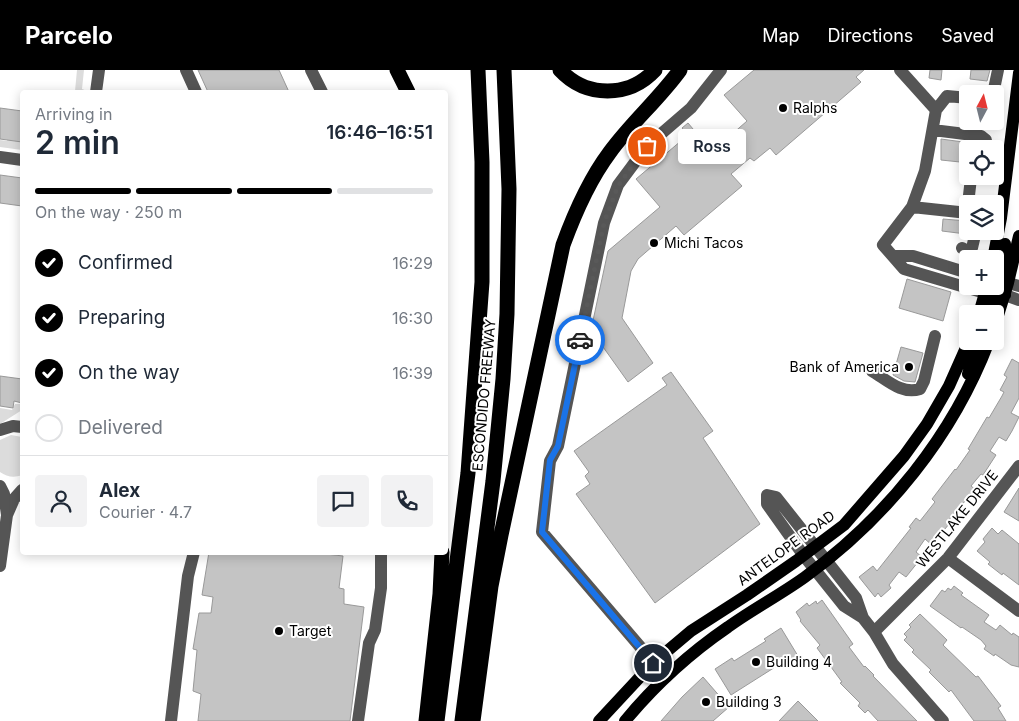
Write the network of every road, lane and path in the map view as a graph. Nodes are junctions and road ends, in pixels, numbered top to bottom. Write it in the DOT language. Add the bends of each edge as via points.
graph roads {
  1 [pos="99,70"];
  2 [pos="186,70"];
  3 [pos="311,70"];
  4 [pos="397,70"];
  5 [pos="478,70"];
  6 [pos="504,70"];
  7 [pos="560,70"];
  8 [pos="655,70"];
  9 [pos="680,70"];
  10 [pos="721,70"];
  11 [pos="998,70"];
  12 [pos="902,71"];
  13 [pos="1019,73"];
  14 [pos="995,85"];
  15 [pos="96,90"];
  16 [pos="195,90"];
  17 [pos="321,90"];
  18 [pos="407,90"];
  19 [pos="959,97"];
  20 [pos="936,110"];
  21 [pos="933,130"];
  22 [pos="986,140"];
  23 [pos="0,157"];
  24 [pos="20,160"];
  25 [pos="1004,198"];
  26 [pos="912,207"];
  27 [pos="959,212"];
  28 [pos="1019,236"];
  29 [pos="974,240"];
  30 [pos="962,248"];
  31 [pos="892,256"];
  32 [pos="959,269"];
  33 [pos="959,281"];
  34 [pos="1011,288"];
  35 [pos="1019,300"];
  36 [pos="1004,305"];
  37 [pos="935,336"];
  38 [pos="965,350"];
  39 [pos="975,350"];
  40 [pos="985,350"];
  41 [pos="872,371"];
  42 [pos="969,386"];
  43 [pos="20,418"];
  44 [pos="20,427"];
  45 [pos="1,429"];
  46 [pos="1019,467"];
  47 [pos="0,482"];
  48 [pos="20,485"];
  49 [pos="0,486"];
  50 [pos="20,492"];
  51 [pos="7,515"];
  52 [pos="816,547"];
  53 [pos="193,555"];
  54 [pos="381,555"];
  55 [pos="442,555"];
  56 [pos="804,556"];
  57 [pos="948,558"];
  58 [pos="827,560"];
  59 [pos="0,566"];
  60 [pos="816,569"];
  61 [pos="1019,612"];
  62 [pos="863,618"];
  63 [pos="874,632"];
  64 [pos="653,663"];
  65 [pos="666,677"];
  66 [pos="171,721"];
  67 [pos="358,721"];
  68 [pos="426,721"];
  69 [pos="437,721"];
  70 [pos="462,721"];
  71 [pos="473,721"];
  72 [pos="600,721"];
  73 [pos="624,721"];
  74 [pos="943,721"];
  1 -- 15 [label="street"];
  2 -- 16 [label="street"];
  3 -- 17 [label="street"];
  4 -- 18 [label="highway"];
  5 -- 69 [label="highway, ESCONDIDO FREEWAY" via="482,282 468,473"];
  6 -- 70 [label="highway, ESCONDIDO FREEWAY" via="509,199 504,360 493,481"];
  7 -- 8 [label="highway" via="582,86 606,92 640,83"];
  9 -- 71 [label="highway" via="599,166 580,201 563,245 500,535"];
  10 -- 64 [label="street" via="691,108 647,146 618,186 604,223 558,446 550,460 542,532"];
  11 -- 14 [label="street"];
  12 -- 20 [label="street"];
  13 -- 25 [label="main road"];
  19 -- 20 [label="street" via="947,96"];
  20 -- 21 [label="street"];
  21 -- 22 [label="street" via="981,136"];
  21 -- 26 [label="street" via="925,171"];
  23 -- 24 [label="street"];
  25 -- 34 [label="main road" via="1010,217 999,276"];
  26 -- 27 [label="street"];
  26 -- 31 [label="street" via="883,245"];
  28 -- 34 [label="main road"];
  29 -- 30 [label="street" via="972,248 967,251"];
  31 -- 32 [label="street" via="913,256"];
  31 -- 33 [label="street" via="904,269"];
  34 -- 35 [label="street"];
  34 -- 36 [label="main road"];
  37 -- 41 [label="street" via="920,389 913,392 903,390"];
  38 -- 52 [label="main road, ANTELOPE ROAD" via="949,386 904,456 844,525"];
  39 -- 42 [label="main road" via="968,370"];
  40 -- 42 [label="main road"];
  42 -- 58 [label="main road" via="952,418 910,477 882,510"];
  43 -- 45 [label="street"];
  44 -- 45 [label="street"];
  46 -- 57 [label="street, WESTLAKE DRIVE"];
  47 -- 48 [label="street"];
  49 -- 51 [label="street"];
  50 -- 51 [label="street"];
  51 -- 59 [label="street"];
  52 -- 56 [label="main road, ANTELOPE ROAD"];
  52 -- 56 [label="street" via="776,497 767,495 767,504"];
  52 -- 58 [label="street"];
  53 -- 66 [label="street"];
  54 -- 67 [label="street" via="375,630 369,643"];
  55 -- 68 [label="highway"];
  56 -- 60 [label="street"];
  56 -- 64 [label="main road, ANTELOPE ROAD" via="691,631"];
  57 -- 61 [label="street"];
  57 -- 63 [label="street, WESTLAKE DRIVE"];
  58 -- 60 [label="main road"];
  58 -- 62 [label="street" via="856,598"];
  60 -- 62 [label="street" via="844,606"];
  60 -- 65 [label="main road" via="728,627"];
  62 -- 63 [label="street"];
  63 -- 74 [label="street" via="893,664"];
  64 -- 65 [label="street"];
  64 -- 72 [label="main road, ANTELOPE ROAD"];
  65 -- 73 [label="main road"];
}
